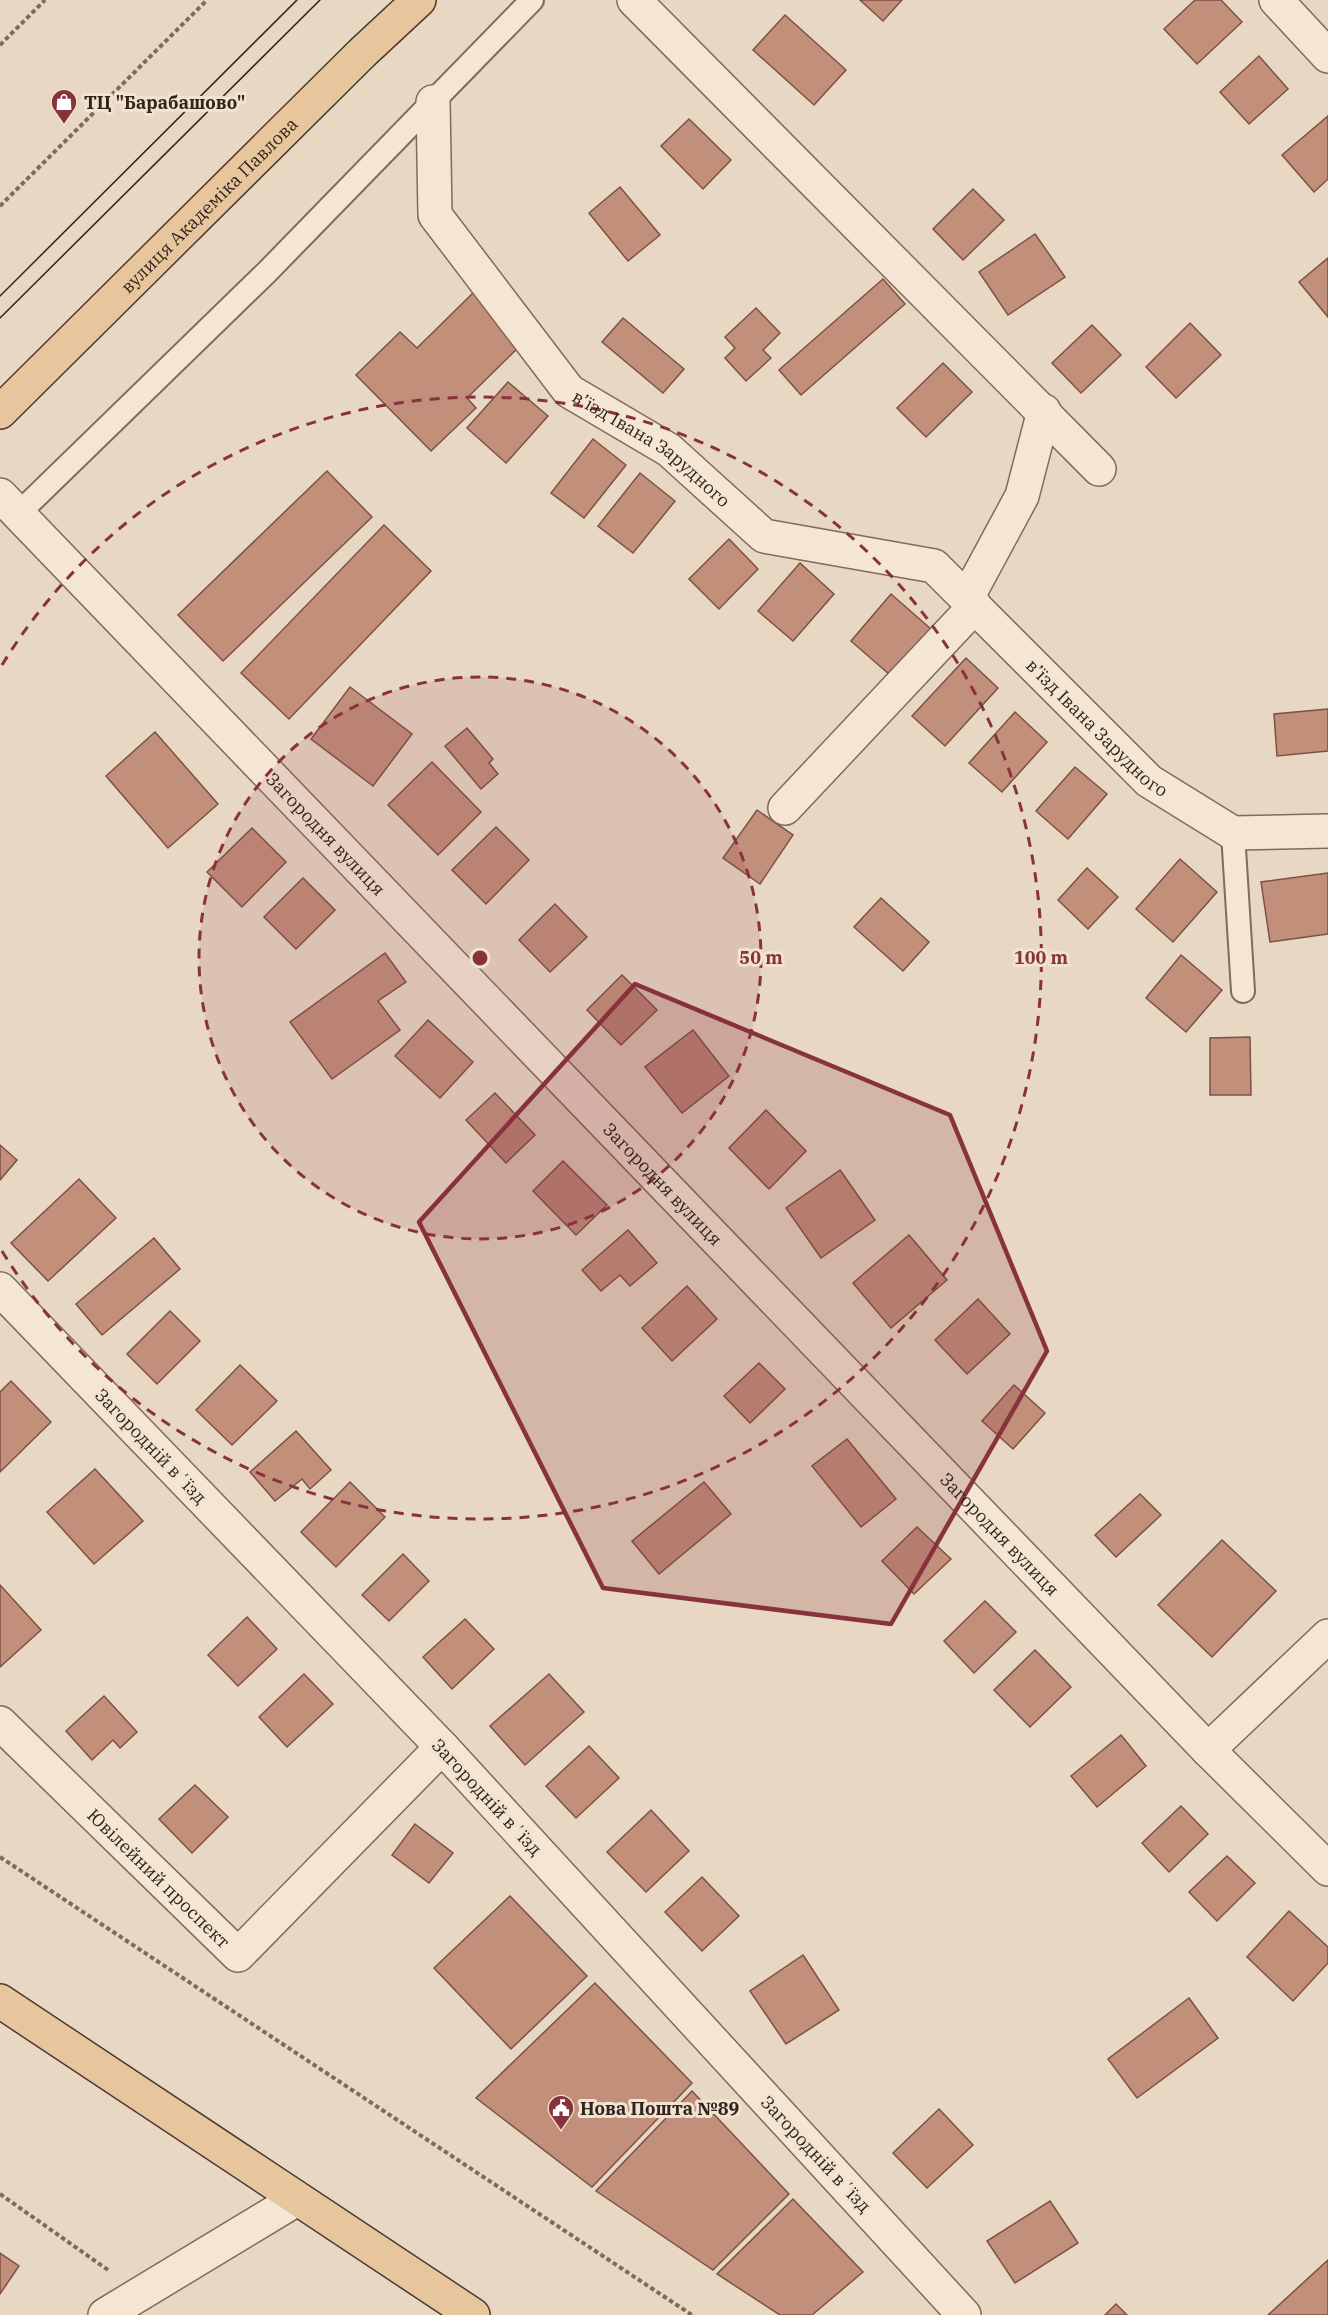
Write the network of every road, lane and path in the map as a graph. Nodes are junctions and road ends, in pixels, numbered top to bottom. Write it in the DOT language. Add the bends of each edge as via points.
graph roads {
  1 [pos="45,0"];
  2 [pos="207,0"];
  3 [pos="532,0"];
  4 [pos="634,0"];
  5 [pos="1276,0"];
  6 [pos="405,5"];
  7 [pos="1316,23"];
  8 [pos="0,45"];
  9 [pos="1328,56"];
  10 [pos="433,102"];
  11 [pos="0,207"];
  12 [pos="1044,411"];
  13 [pos="0,412"];
  14 [pos="1099,469"];
  15 [pos="9,504"];
  16 [pos="970,602"];
  17 [pos="785,808"];
  18 [pos="1328,831"];
  19 [pos="1233,833"];
  20 [pos="1244,991"];
  21 [pos="0,1289"];
  22 [pos="1328,1636"];
  23 [pos="0,1723"];
  24 [pos="442,1747"];
  25 [pos="1208,1750"];
  26 [pos="0,1857"];
  27 [pos="1328,1869"];
  28 [pos="0,2001"];
  29 [pos="0,2194"];
  30 [pos="297,2199"];
  31 [pos="141,2293"];
  32 [pos="105,2315"];
  33 [pos="473,2315"];
  34 [pos="692,2315"];
  35 [pos="964,2315"];
  1 -- 8 [label="path"];
  2 -- 11 [label="path"];
  3 -- 10 [label="lane"];
  4 -- 12 [label="street"];
  5 -- 7 [label="street"];
  6 -- 13 [label="main road, вулиця Академіка Павлова"];
  7 -- 9 [label="street"];
  10 -- 15 [label="lane" via="267,272"];
  10 -- 16 [label="street, в’їзд Івана Зарудного" via="435,215 569,391 669,450 764,536 934,566"];
  12 -- 14 [label="street"];
  12 -- 16 [label="street" via="1022,496"];
  15 -- 25 [label="street, Загородня вулиця"];
  16 -- 17 [label="street"];
  16 -- 19 [label="street, в’їзд Івана Зарудного" via="1149,781"];
  18 -- 19 [label="street"];
  19 -- 20 [label="lane"];
  21 -- 24 [label="street, Загородній вʼїзд"];
  22 -- 25 [label="street"];
  23 -- 24 [label="street, Ювілейний проспект" via="238,1955"];
  24 -- 35 [label="street, Загородній вʼїзд"];
  25 -- 27 [label="street, Загородня вулиця"];
  26 -- 34 [label="path"];
  28 -- 30 [label="main road"];
  29 -- 31 [label="path"];
  30 -- 31 [label="street"];
  30 -- 33 [label="main road"];
  31 -- 32 [label="street"];
}
